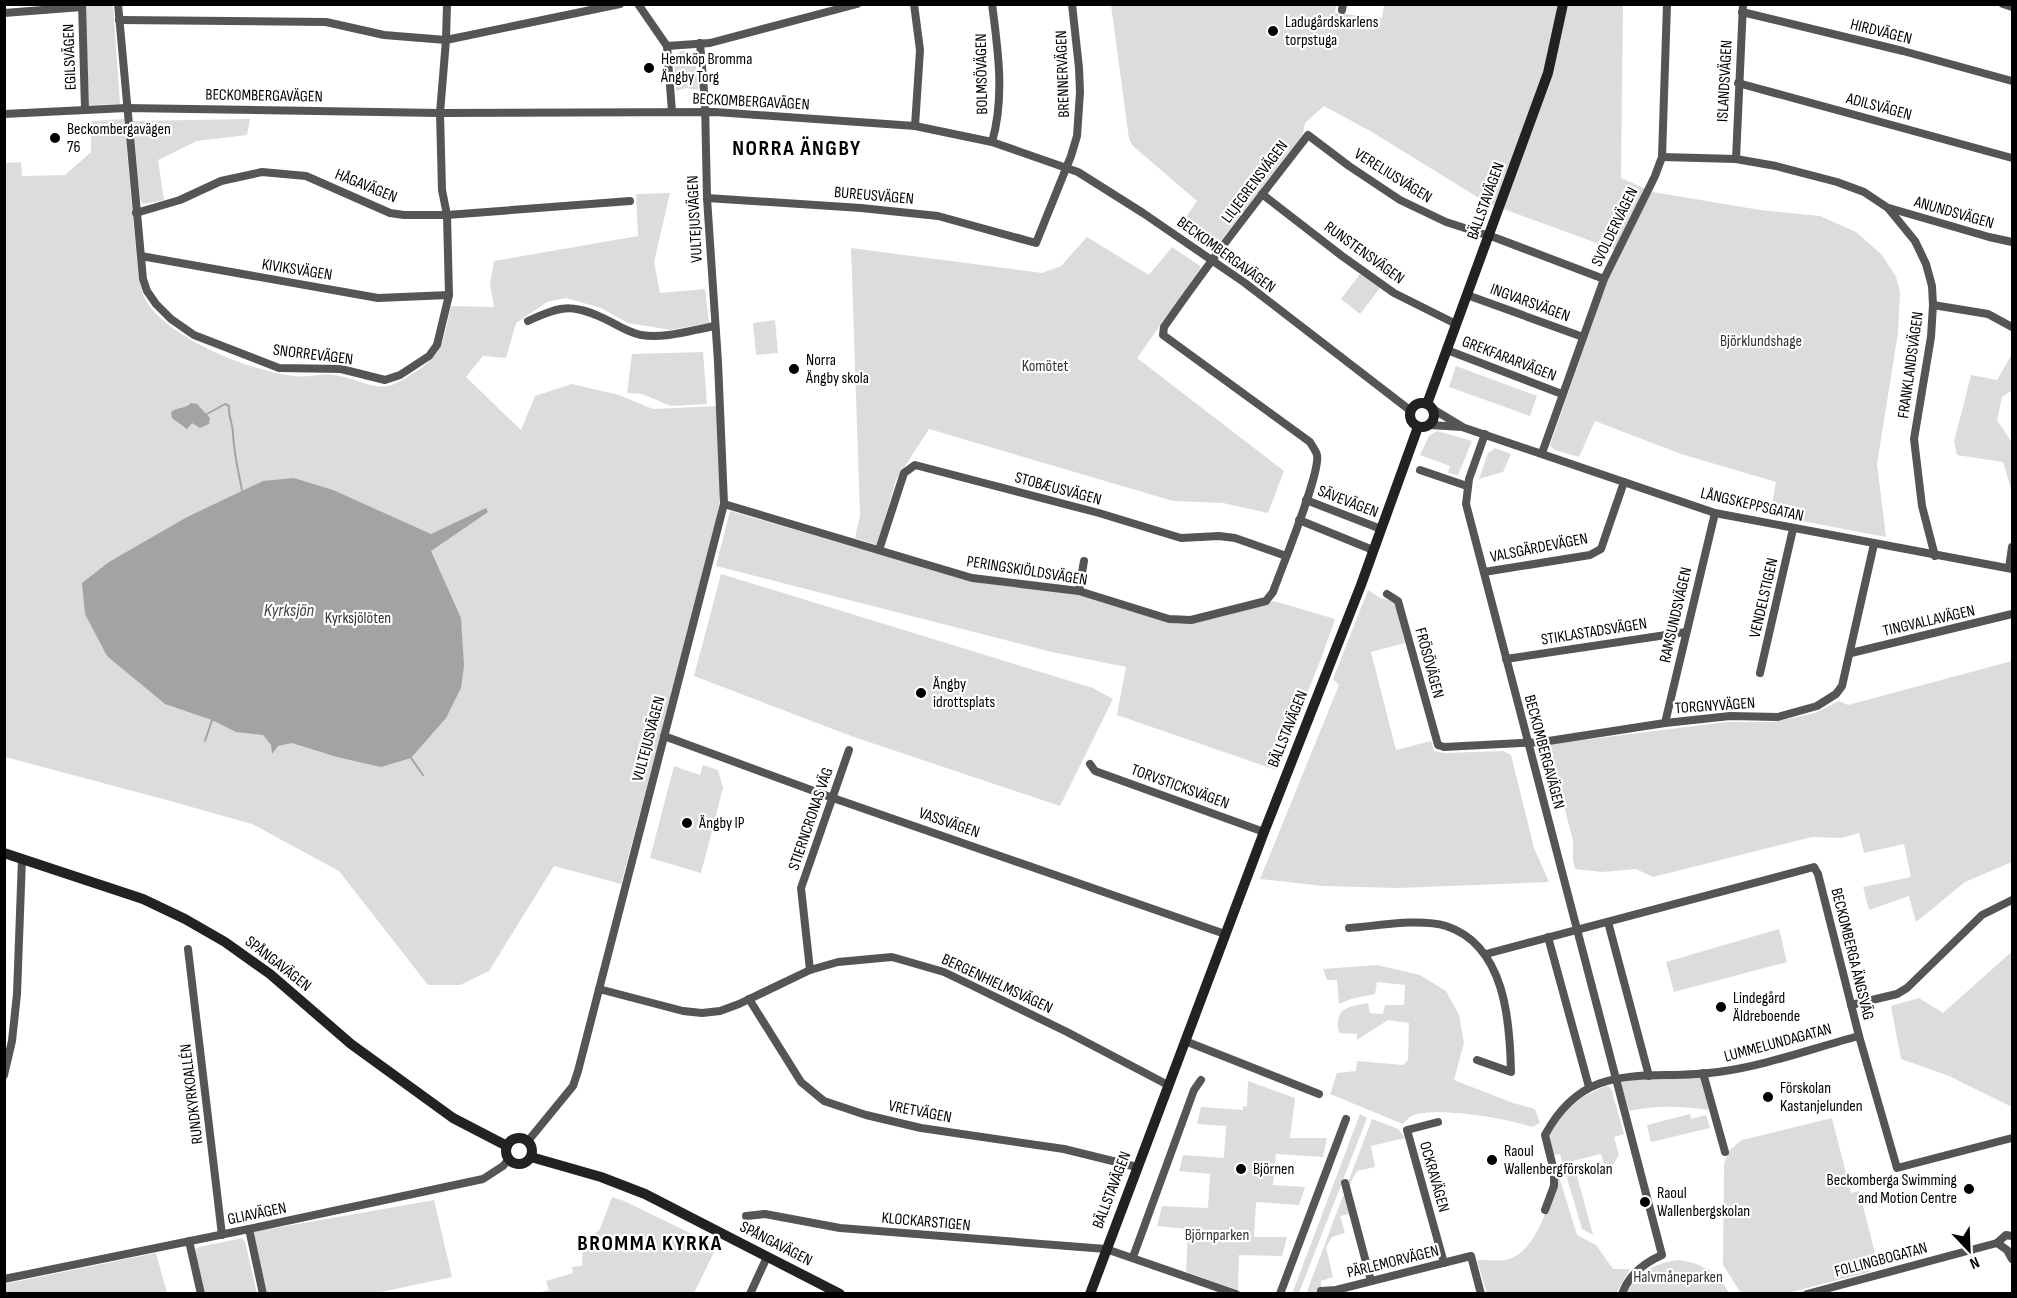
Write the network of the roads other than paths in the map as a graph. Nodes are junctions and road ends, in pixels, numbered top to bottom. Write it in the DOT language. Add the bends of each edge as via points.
graph roads {
  1 [pos="118,4"];
  2 [pos="447,4"];
  3 [pos="620,4"];
  4 [pos="638,4"];
  5 [pos="857,4"];
  6 [pos="914,4"];
  7 [pos="992,4"];
  8 [pos="1072,4"];
  9 [pos="1563,4"];
  10 [pos="1667,4"];
  11 [pos="2003,4"];
  12 [pos="82,6"];
  13 [pos="841,7"];
  14 [pos="2013,7"];
  15 [pos="1743,8"];
  16 [pos="4,13"];
  17 [pos="119,20"];
  18 [pos="446,40"];
  19 [pos="700,43"];
  20 [pos="667,46"];
  21 [pos="2013,81"];
  22 [pos="1738,84"];
  23 [pos="126,108"];
  24 [pos="85,109"];
  25 [pos="705,111"];
  26 [pos="672,112"];
  27 [pos="440,113"];
  28 [pos="4,114"];
  29 [pos="915,126"];
  30 [pos="1308,135"];
  31 [pos="992,142"];
  32 [pos="1662,157"];
  33 [pos="2013,158"];
  34 [pos="1736,159"];
  35 [pos="1066,166"];
  36 [pos="1262,194"];
  37 [pos="707,198"];
  38 [pos="630,201"];
  39 [pos="1888,208"];
  40 [pos="136,213"];
  41 [pos="447,215"];
  42 [pos="1489,237"];
  43 [pos="2013,242"];
  44 [pos="1036,243"];
  45 [pos="141,256"];
  46 [pos="1212,259"];
  47 [pos="1604,279"];
  48 [pos="449,295"];
  49 [pos="1467,295"];
  50 [pos="1933,304"];
  51 [pos="528,321"];
  52 [pos="1456,324"];
  53 [pos="715,326"];
  54 [pos="2013,327"];
  55 [pos="1163,335"];
  56 [pos="1583,337"];
  57 [pos="1446,350"];
  58 [pos="1562,394"];
  59 [pos="1429,406"];
  60 [pos="1411,411"];
  61 [pos="1430,425"];
  62 [pos="1418,427"];
  63 [pos="1462,427"];
  64 [pos="1485,434"];
  65 [pos="1542,453"];
  66 [pos="1420,470"];
  67 [pos="1624,482"];
  68 [pos="1467,486"];
  69 [pos="1306,501"];
  70 [pos="724,504"];
  71 [pos="1715,513"];
  72 [pos="1299,520"];
  73 [pos="1381,529"];
  74 [pos="1793,529"];
  75 [pos="1874,544"];
  76 [pos="2013,547"];
  77 [pos="879,550"];
  78 [pos="1373,550"];
  79 [pos="1286,556"];
  80 [pos="1935,556"];
  81 [pos="1084,561"];
  82 [pos="2011,568"];
  83 [pos="1484,572"];
  84 [pos="1080,591"];
  85 [pos="1388,594"];
  86 [pos="2013,615"];
  87 [pos="1686,632"];
  88 [pos="1851,653"];
  89 [pos="1506,659"];
  90 [pos="1760,673"];
  91 [pos="1665,723"];
  92 [pos="663,736"];
  93 [pos="1527,743"];
  94 [pos="1438,745"];
  95 [pos="849,750"];
  96 [pos="1090,764"];
  97 [pos="833,798"];
  98 [pos="1264,832"];
  99 [pos="4,853"];
  100 [pos="22,859"];
  101 [pos="2013,900"];
  102 [pos="1608,922"];
  103 [pos="1349,928"];
  104 [pos="1577,930"];
  105 [pos="1225,934"];
  106 [pos="1548,937"];
  107 [pos="188,950"];
  108 [pos="1486,954"];
  109 [pos="810,970"];
  110 [pos="598,989"];
  111 [pos="749,999"];
  112 [pos="1851,1005"];
  113 [pos="1859,1036"];
  114 [pos="1185,1041"];
  115 [pos="1477,1060"];
  116 [pos="1703,1073"];
  117 [pos="4,1075"];
  118 [pos="1649,1076"];
  119 [pos="1616,1078"];
  120 [pos="1201,1080"];
  121 [pos="1168,1085"];
  122 [pos="1589,1088"];
  123 [pos="1319,1094"];
  124 [pos="1346,1119"];
  125 [pos="1438,1122"];
  126 [pos="2013,1138"];
  127 [pos="528,1141"];
  128 [pos="507,1146"];
  129 [pos="1725,1152"];
  130 [pos="531,1157"];
  131 [pos="509,1159"];
  132 [pos="1137,1167"];
  133 [pos="1345,1183"];
  134 [pos="1545,1210"];
  135 [pos="746,1216"];
  136 [pos="249,1229"];
  137 [pos="222,1235"];
  138 [pos="2013,1236"];
  139 [pos="189,1241"];
  140 [pos="1997,1242"];
  141 [pos="1106,1249"];
  142 [pos="767,1257"];
  143 [pos="1133,1257"];
  144 [pos="2013,1259"];
  145 [pos="1444,1263"];
  146 [pos="4,1279"];
  147 [pos="1371,1281"];
  148 [pos="1321,1291"];
  149 [pos="201,1293"];
  150 [pos="263,1293"];
  151 [pos="750,1293"];
  152 [pos="840,1293"];
  153 [pos="1089,1293"];
  154 [pos="1236,1293"];
  155 [pos="1280,1293"];
  156 [pos="1481,1293"];
  157 [pos="1622,1293"];
  158 [pos="1808,1293"];
  1 -- 17 [label="street"];
  2 -- 18 [label="street, SNORREVÄGEN"];
  3 -- 18 [label="street"];
  4 -- 20 [label="street"];
  5 -- 13 [label="street"];
  6 -- 29 [label="street" via="920,50"];
  7 -- 31 [label="street, BOLMSÖVÄGEN" via="999,94"];
  8 -- 35 [label="street, BRENNERVÄGEN" via="1080,92 1077,136"];
  9 -- 42 [label="street, BÄLLSTAVÄGEN" via="1548,73"];
  10 -- 32 [label="street, SVOLDERVÄGEN"];
  11 -- 14 [label="street"];
  12 -- 16 [label="street"];
  12 -- 24 [label="street, EGILSVÄGEN"];
  13 -- 19 [label="street"];
  15 -- 21 [label="street, HIRDVÄGEN"];
  15 -- 22 [label="street, ISLANDSVÄGEN"];
  17 -- 18 [label="street" via="326,22 384,35"];
  17 -- 23 [label="street"];
  18 -- 27 [label="street, SNORREVÄGEN"];
  19 -- 20 [label="street"];
  19 -- 25 [label="street, VULTEJUSVÄGEN"];
  20 -- 26 [label="street"];
  22 -- 33 [label="street, ADILSVÄGEN"];
  22 -- 34 [label="street, ISLANDSVÄGEN"];
  23 -- 24 [label="street, BECKOMBERGAVÄGEN"];
  23 -- 27 [label="street, BECKOMBERGAVÄGEN"];
  23 -- 40 [label="street, SNORREVÄGEN"];
  24 -- 28 [label="street, BECKOMBERGAVÄGEN"];
  25 -- 26 [label="street, BECKOMBERGAVÄGEN"];
  25 -- 29 [label="street, BECKOMBERGAVÄGEN"];
  25 -- 37 [label="street, VULTEJUSVÄGEN"];
  26 -- 27 [label="street, BECKOMBERGAVÄGEN"];
  27 -- 41 [label="street, SNORREVÄGEN" via="442,190"];
  29 -- 31 [label="street, BECKOMBERGAVÄGEN"];
  30 -- 36 [label="street, LILJEGRENSVÄGEN"];
  30 -- 42 [label="street, VERELIUSVÄGEN" via="1400,200"];
  31 -- 35 [label="street, BECKOMBERGAVÄGEN"];
  32 -- 34 [label="street, FRANKLANDSVÄGEN"];
  32 -- 47 [label="street, SVOLDERVÄGEN"];
  34 -- 39 [label="street, FRANKLANDSVÄGEN" via="1837,182 1864,192"];
  35 -- 44 [label="street, BRENNERVÄGEN"];
  35 -- 46 [label="street, BECKOMBERGAVÄGEN"];
  36 -- 46 [label="street, LILJEGRENSVÄGEN"];
  36 -- 52 [label="street, RUNSTENSVÄGEN" via="1394,293"];
  37 -- 44 [label="street, BUREUSVÄGEN" via="938,216"];
  37 -- 53 [label="street, VULTEJUSVÄGEN"];
  38 -- 41 [label="street, HÅGAVÄGEN"];
  39 -- 43 [label="street, ANUNDSVÄGEN"];
  39 -- 50 [label="street, FRANKLANDSVÄGEN" via="1915,241 1932,286"];
  40 -- 41 [label="street, HÅGAVÄGEN" via="180,200 221,181 262,172 306,176 390,213"];
  40 -- 45 [label="street, SNORREVÄGEN"];
  41 -- 48 [label="street, SNORREVÄGEN"];
  42 -- 47 [label="street, VERELIUSVÄGEN"];
  42 -- 49 [label="street, BÄLLSTAVÄGEN"];
  45 -- 48 [label="street, KIVIKSVÄGEN" via="378,298"];
  45 -- 48 [label="street, SNORREVÄGEN" via="147,291 171,319 194,335 279,368 341,369 385,380 400,375 429,356 437,345"];
  46 -- 55 [label="street, LILJEGRENSVÄGEN" via="1164,327"];
  46 -- 60 [label="street, BECKOMBERGAVÄGEN"];
  47 -- 56 [label="street, SVOLDERVÄGEN"];
  49 -- 52 [label="street, BÄLLSTAVÄGEN"];
  49 -- 56 [label="street, INGVARSVÄGEN"];
  50 -- 54 [label="street" via="1988,314"];
  50 -- 80 [label="street, FRANKLANDSVÄGEN" via="1914,439 1922,506"];
  51 -- 53 [label="street" via="569,307 600,316 640,335"];
  52 -- 57 [label="street, BÄLLSTAVÄGEN"];
  53 -- 70 [label="street, VULTEJUSVÄGEN"];
  55 -- 69 [label="street, PERINGSKIÖLDSVÄGEN" via="1311,442 1317,467"];
  56 -- 58 [label="street, SVOLDERVÄGEN"];
  57 -- 58 [label="street, GREKFARARVÄGEN"];
  57 -- 59 [label="street, BÄLLSTAVÄGEN"];
  58 -- 65 [label="street, SVOLDERVÄGEN"];
  59 -- 60 [label="street" via="1416,405"];
  59 -- 61 [label="street, BÄLLSTAVÄGEN" via="1434,418"];
  59 -- 63 [label="street, LÅNGSKEPPSGATAN"];
  60 -- 62 [label="street" via="1411,420"];
  61 -- 62 [label="street"];
  61 -- 63 [label="street, LÅNGSKEPPSGATAN"];
  62 -- 73 [label="street, BÄLLSTAVÄGEN"];
  63 -- 64 [label="street, LÅNGSKEPPSGATAN"];
  64 -- 65 [label="street, LÅNGSKEPPSGATAN"];
  64 -- 68 [label="street, BECKOMBERGAVÄGEN"];
  65 -- 67 [label="street, LÅNGSKEPPSGATAN"];
  66 -- 68 [label="street"];
  67 -- 71 [label="street, LÅNGSKEPPSGATAN"];
  67 -- 83 [label="street, VALSGÄRDEVÄGEN" via="1601,549 1590,555"];
  68 -- 83 [label="street, BECKOMBERGAVÄGEN" via="1466,504"];
  69 -- 72 [label="street, PERINGSKIÖLDSVÄGEN"];
  69 -- 73 [label="street, SÄVEVÄGEN"];
  70 -- 77 [label="street, PERINGSKIÖLDSVÄGEN"];
  70 -- 92 [label="street, VULTEJUSVÄGEN"];
  71 -- 74 [label="street, LÅNGSKEPPSGATAN"];
  71 -- 87 [label="street, RAMSUNDSVÄGEN"];
  72 -- 78 [label="street"];
  72 -- 79 [label="street, PERINGSKIÖLDSVÄGEN"];
  73 -- 78 [label="street, BÄLLSTAVÄGEN"];
  74 -- 75 [label="street, LÅNGSKEPPSGATAN"];
  74 -- 90 [label="street, VENDELSTIGEN"];
  75 -- 80 [label="street, LÅNGSKEPPSGATAN"];
  75 -- 88 [label="street, TORGNYVÄGEN"];
  76 -- 82 [label="street, LÅNGSKEPPSGATAN"];
  77 -- 79 [label="street, STOBÆUSVÄGEN" via="904,473 915,465 1181,538 1235,538"];
  77 -- 84 [label="street, PERINGSKIÖLDSVÄGEN" via="972,578"];
  78 -- 98 [label="street, BÄLLSTAVÄGEN"];
  79 -- 84 [label="street, PERINGSKIÖLDSVÄGEN" via="1266,601 1191,620 1169,619"];
  80 -- 82 [label="street, LÅNGSKEPPSGATAN"];
  81 -- 84 [label="street"];
  83 -- 89 [label="street, BECKOMBERGAVÄGEN"];
  85 -- 94 [label="street, FRÖSÖVÄGEN" via="1398,601"];
  86 -- 88 [label="street, TINGVALLAVÄGEN"];
  87 -- 89 [label="street, STIKLASTADSVÄGEN"];
  87 -- 91 [label="street, RAMSUNDSVÄGEN"];
  88 -- 91 [label="street, TORGNYVÄGEN" via="1842,686 1817,706 1778,717 1730,716"];
  89 -- 93 [label="street, BECKOMBERGAVÄGEN"];
  91 -- 93 [label="street, TORGNYVÄGEN"];
  92 -- 97 [label="street, VASSVÄGEN"];
  92 -- 110 [label="street, VULTEJUSVÄGEN"];
  93 -- 94 [label="street, TORGNYVÄGEN"];
  93 -- 104 [label="street, BECKOMBERGAVÄGEN"];
  95 -- 97 [label="street, STIERNCRONAS VÄG"];
  96 -- 98 [label="street, TORVSTICKSVÄGEN" via="1095,771"];
  97 -- 105 [label="street, VASSVÄGEN"];
  97 -- 109 [label="street, STIERNCRONAS VÄG" via="801,888"];
  98 -- 105 [label="street, BÄLLSTAVÄGEN"];
  99 -- 100 [label="street, SPÅNGAVÄGEN"];
  100 -- 117 [label="street" via="17,994"];
  100 -- 128 [label="street, SPÅNGAVÄGEN" via="143,899 225,942 270,974 351,1044 453,1118"];
  101 -- 112 [label="street" via="1982,915 1907,988"];
  102 -- 104 [label="street, BECKOMBERGA ÄNGSVÄG"];
  102 -- 112 [label="street, BECKOMBERGA ÄNGSVÄG" via="1814,867"];
  102 -- 118 [label="street"];
  103 -- 108 [label="street" via="1419,923 1446,926"];
  104 -- 106 [label="street, BECKOMBERGA ÄNGSVÄG"];
  104 -- 119 [label="street, BECKOMBERGAVÄGEN"];
  105 -- 114 [label="street, BÄLLSTAVÄGEN"];
  106 -- 108 [label="street, BECKOMBERGA ÄNGSVÄG"];
  106 -- 122 [label="street"];
  107 -- 137 [label="street, RUNDKYRKOALLÉN"];
  108 -- 115 [label="street" via="1503,999 1511,1072"];
  109 -- 111 [label="street, BERGENHIELMSVÄGEN"];
  109 -- 121 [label="street, BERGENHIELMSVÄGEN" via="838,962 892,957 944,972"];
  110 -- 111 [label="street, BERGENHIELMSVÄGEN" via="702,1013 720,1011"];
  110 -- 127 [label="street, VULTEJUSVÄGEN" via="573,1086"];
  111 -- 132 [label="street, VRETVÄGEN" via="801,1082 824,1101 921,1128 1064,1149"];
  112 -- 113 [label="street, BECKOMBERGA ÄNGSVÄG"];
  113 -- 116 [label="street, LUMMELUNDAGATAN" via="1758,1064"];
  113 -- 126 [label="street, BECKOMBERGA ÄNGSVÄG" via="1897,1168"];
  114 -- 121 [label="street, BÄLLSTAVÄGEN"];
  114 -- 123 [label="street"];
  116 -- 118 [label="street, LUMMELUNDAGATAN"];
  116 -- 129 [label="street"];
  118 -- 119 [label="street, LUMMELUNDAGATAN"];
  119 -- 122 [label="street"];
  119 -- 157 [label="street, BECKOMBERGAVÄGEN" via="1662,1255 1636,1271"];
  120 -- 143 [label="street"];
  121 -- 132 [label="street, BÄLLSTAVÄGEN"];
  122 -- 134 [label="street" via="1560,1109 1545,1135 1554,1186"];
  124 -- 155 [label="street"];
  125 -- 145 [label="street, OCKRAVÄGEN" via="1407,1130"];
  127 -- 128 [label="street" via="516,1138"];
  127 -- 130 [label="street" via="533,1148"];
  128 -- 131 [label="street"];
  130 -- 131 [label="street" via="524,1164"];
  130 -- 142 [label="street, SPÅNGAVÄGEN" via="645,1194"];
  131 -- 136 [label="street, GLIAVÄGEN" via="483,1179"];
  132 -- 141 [label="street, BÄLLSTAVÄGEN"];
  133 -- 147 [label="street"];
  135 -- 141 [label="street, KLOCKARSTIGEN" via="765,1214 840,1228"];
  136 -- 137 [label="street, GLIAVÄGEN"];
  136 -- 150 [label="street"];
  137 -- 139 [label="street, GLIAVÄGEN"];
  138 -- 140 [label="street, FOLLINGBOGATAN" via="2006,1235"];
  139 -- 146 [label="street, GLIAVÄGEN"];
  139 -- 149 [label="street"];
  140 -- 144 [label="street"];
  140 -- 158 [label="street, FOLLINGBOGATAN"];
  141 -- 143 [label="street, BÄLLSTAVÄGEN"];
  141 -- 153 [label="street, BÄLLSTAVÄGEN"];
  142 -- 151 [label="street"];
  142 -- 152 [label="street, SPÅNGAVÄGEN"];
  143 -- 154 [label="street, BÄLLSTAVÄGEN"];
  145 -- 147 [label="street, PÄRLEMORVÄGEN"];
  145 -- 156 [label="street, PÄRLEMORVÄGEN" via="1471,1256"];
  147 -- 148 [label="street, PÄRLEMORVÄGEN"];
}
